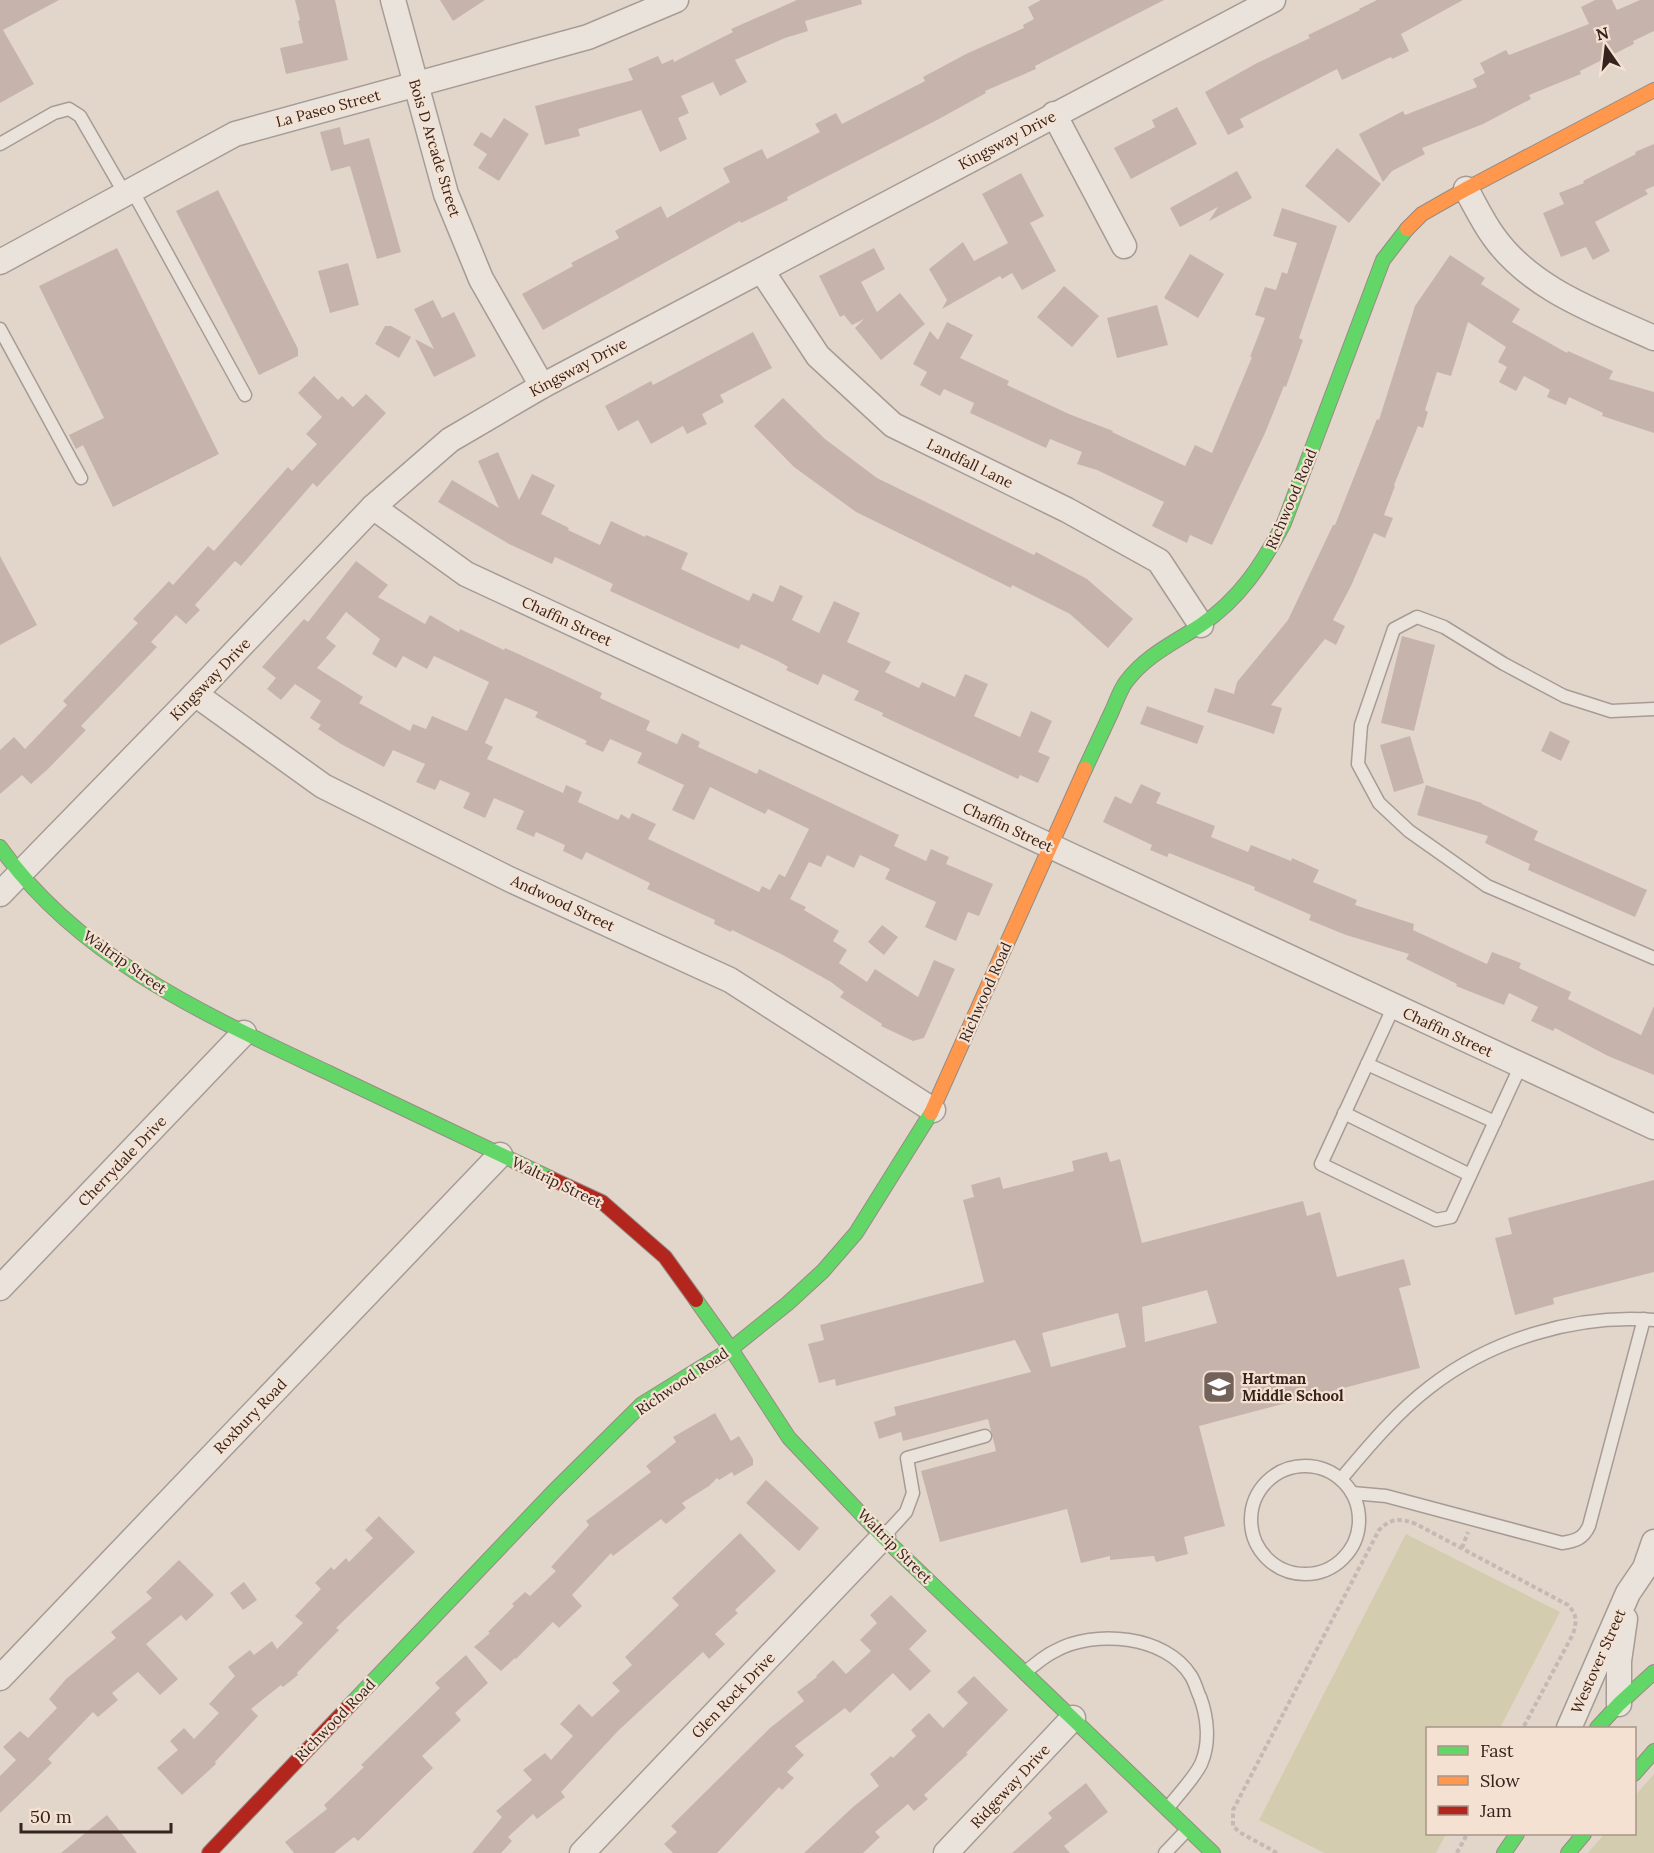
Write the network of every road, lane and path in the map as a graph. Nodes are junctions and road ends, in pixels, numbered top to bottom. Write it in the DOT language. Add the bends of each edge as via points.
graph roads {
  1 [pos="393,0"];
  2 [pos="676,0"];
  3 [pos="1274,0"];
  4 [pos="415,85"];
  5 [pos="1654,90"];
  6 [pos="1054,114"];
  7 [pos="0,144"];
  8 [pos="1466,189"];
  9 [pos="128,192"];
  10 [pos="1124,246"];
  11 [pos="0,262"];
  12 [pos="762,271"];
  13 [pos="0,329"];
  14 [pos="1654,338"];
  15 [pos="542,386"];
  16 [pos="245,395"];
  17 [pos="81,478"];
  18 [pos="373,507"];
  19 [pos="1201,625"];
  20 [pos="195,694"];
  21 [pos="1654,709"];
  22 [pos="1049,846"];
  23 [pos="0,847"];
  24 [pos="19,874"];
  25 [pos="0,894"];
  26 [pos="1654,958"];
  27 [pos="1394,1006"];
  28 [pos="244,1034"];
  29 [pos="1367,1064"];
  30 [pos="1521,1065"];
  31 [pos="933,1110"];
  32 [pos="1344,1113"];
  33 [pos="1495,1122"];
  34 [pos="1654,1127"];
  35 [pos="500,1155"];
  36 [pos="1470,1175"];
  37 [pos="0,1288"];
  38 [pos="1649,1320"];
  39 [pos="731,1349"];
  40 [pos="985,1436"];
  41 [pos="1341,1479"];
  42 [pos="1352,1492"];
  43 [pos="884,1537"];
  44 [pos="1654,1542"];
  45 [pos="1628,1593"];
  46 [pos="1025,1671"];
  47 [pos="1654,1672"];
  48 [pos="0,1678"];
  49 [pos="1620,1713"];
  50 [pos="1073,1718"];
  51 [pos="1524,1727"];
  52 [pos="1569,1727"];
  53 [pos="1599,1727"];
  54 [pos="1654,1751"];
  55 [pos="1636,1773"];
  56 [pos="1167,1809"];
  57 [pos="1188,1829"];
  58 [pos="1466,1835"];
  59 [pos="1516,1835"];
  60 [pos="1574,1835"];
  61 [pos="1582,1835"];
  62 [pos="1569,1851"];
  63 [pos="209,1853"];
  64 [pos="582,1853"];
  65 [pos="946,1853"];
  66 [pos="1165,1853"];
  67 [pos="1213,1853"];
  68 [pos="1277,1853"];
  69 [pos="1457,1853"];
  70 [pos="1504,1853"];
  1 -- 4 [label="street, Bois D Arcade Street"];
  2 -- 4 [label="street, La Paseo Street" via="588,37"];
  3 -- 6 [label="street, Kingsway Drive"];
  4 -- 9 [label="street, La Paseo Street" via="235,134"];
  4 -- 15 [label="street, Bois D Arcade Street" via="446,194 477,269"];
  5 -- 8 [label="street, Richwood Road"];
  6 -- 10 [label="street"];
  6 -- 12 [label="street, Kingsway Drive"];
  7 -- 9 [label="lane" via="54,113 69,109 80,116"];
  8 -- 14 [label="street" via="1494,237 1517,263 1566,298"];
  8 -- 19 [label="street, Richwood Road" via="1422,214 1383,260 1280,531 1245,586"];
  9 -- 11 [label="street, La Paseo Street"];
  9 -- 16 [label="lane"];
  12 -- 15 [label="street, Kingsway Drive"];
  12 -- 19 [label="street, Landfall Lane" via="818,356 893,426 1067,510 1159,561"];
  13 -- 17 [label="lane"];
  15 -- 18 [label="street, Kingsway Drive" via="450,440"];
  18 -- 20 [label="street, Kingsway Drive"];
  18 -- 22 [label="street, Chaffin Street" via="466,574"];
  19 -- 22 [label="street, Richwood Road" via="1148,658 1125,683"];
  20 -- 24 [label="street, Kingsway Drive"];
  20 -- 31 [label="street, Andwood Street" via="322,786 509,879 730,980"];
  21 -- 26 [label="lane" via="1611,711 1564,696 1444,627 1418,617 1394,629 1361,725 1358,764 1386,810 1487,886"];
  22 -- 27 [label="street, Chaffin Street"];
  22 -- 31 [label="street, Richwood Road"];
  23 -- 24 [label="street, Waltrip Street"];
  24 -- 25 [label="street, Kingsway Drive"];
  24 -- 28 [label="street, Waltrip Street" via="100,948 158,988"];
  27 -- 29 [label="lane"];
  27 -- 30 [label="street, Chaffin Street"];
  28 -- 35 [label="street, Waltrip Street"];
  28 -- 37 [label="street, Cherrydale Drive"];
  29 -- 32 [label="lane"];
  29 -- 33 [label="lane"];
  30 -- 33 [label="lane"];
  30 -- 34 [label="street, Chaffin Street"];
  31 -- 39 [label="street, Richwood Road" via="856,1233 823,1271"];
  32 -- 36 [label="lane"];
  32 -- 36 [label="lane" via="1320,1164 1436,1220 1451,1217"];
  33 -- 36 [label="lane"];
  35 -- 39 [label="street, Waltrip Street" via="602,1202 665,1257"];
  35 -- 48 [label="street, Roxbury Road"];
  38 -- 41 [label="lane" via="1619,1319 1549,1329 1477,1358 1429,1388 1380,1432"];
  38 -- 42 [label="lane" via="1585,1535 1575,1541 1562,1543 1386,1496"];
  39 -- 43 [label="street, Waltrip Street" via="789,1438"];
  39 -- 63 [label="street, Richwood Road" via="642,1404 553,1491"];
  40 -- 43 [label="lane" via="907,1458 913,1493 906,1512"];
  41 -- 42 [label="lane"];
  41 -- 42 [label="lane" via="1326,1470 1293,1467 1264,1484 1251,1515 1252,1532 1263,1554 1283,1570 1300,1574 1333,1567 1355,1542 1358,1508"];
  43 -- 46 [label="street, Waltrip Street"];
  43 -- 64 [label="street, Glen Rock Drive"];
  44 -- 45 [label="street, Westover Street" via="1645,1568"];
  45 -- 49 [label="street, Westover Street" via="1619,1661"];
  45 -- 52 [label="street, Westover Street"];
  46 -- 50 [label="street, Waltrip Street"];
  46 -- 56 [label="lane" via="1055,1650 1117,1638 1141,1641 1180,1664 1191,1676 1202,1704 1206,1749 1201,1765"];
  47 -- 49 [label="street"];
  49 -- 53 [label="street"];
  50 -- 56 [label="street, Waltrip Street"];
  50 -- 65 [label="street, Ridgeway Drive"];
  51 -- 68 [label="path" via="1573,1634 1575,1612 1416,1524 1403,1520 1387,1522 1379,1530 1233,1810 1233,1826 1239,1832"];
  54 -- 55 [label="street"];
  56 -- 57 [label="street, Waltrip Street"];
  57 -- 66 [label="lane"];
  57 -- 67 [label="street, Waltrip Street"];
  58 -- 69 [label="path"];
  59 -- 70 [label="street"];
  60 -- 62 [label="street"];
  61 -- 62 [label="street"];
}
